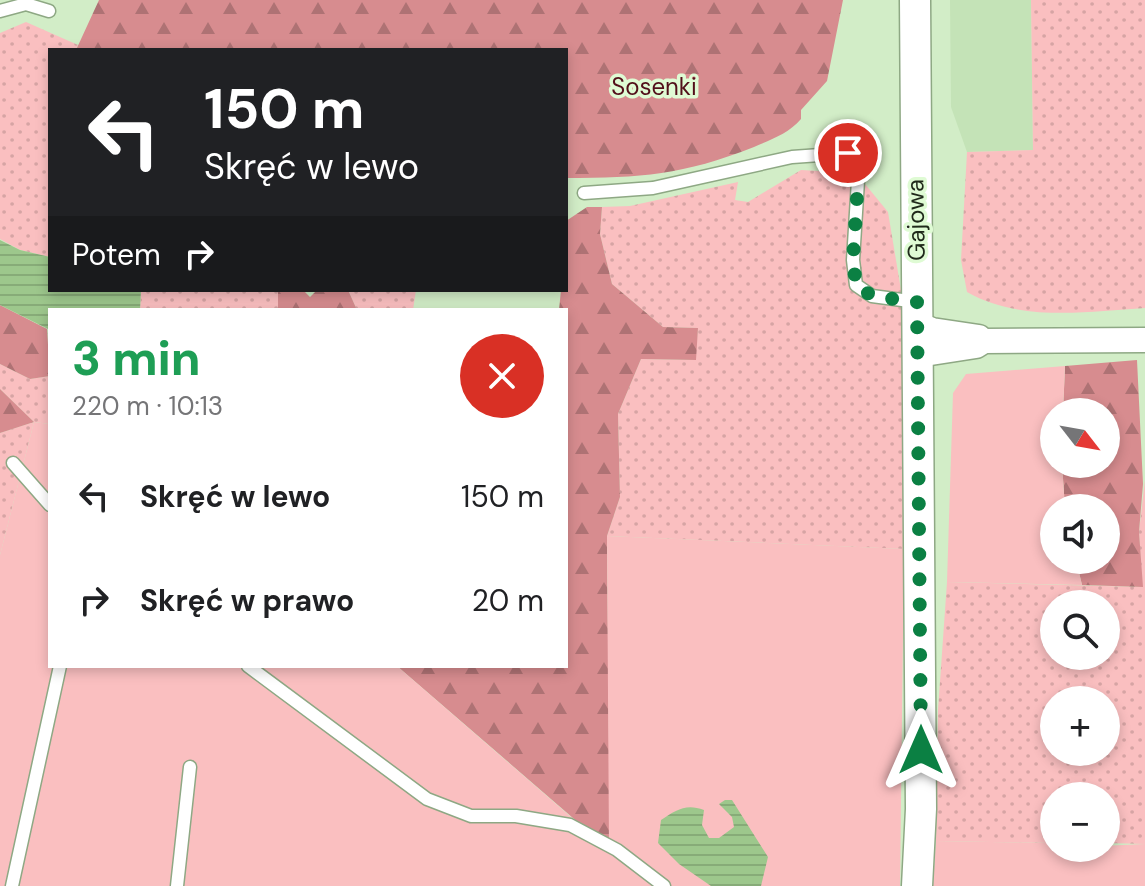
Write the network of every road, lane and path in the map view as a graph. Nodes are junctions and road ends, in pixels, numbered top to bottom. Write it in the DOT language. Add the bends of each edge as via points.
graph roads {
  1 [pos="915,0"];
  2 [pos="0,11"];
  3 [pos="49,11"];
  4 [pos="584,193"];
  5 [pos="917,313"];
  6 [pos="1145,340"];
  7 [pos="984,341"];
  8 [pos="918,355"];
  9 [pos="13,463"];
  10 [pos="48,503"];
  11 [pos="60,668"];
  12 [pos="251,668"];
  13 [pos="190,767"];
  14 [pos="12,886"];
  15 [pos="177,886"];
  16 [pos="664,886"];
  17 [pos="917,886"];
  1 -- 5 [label="street, Gajowa"];
  2 -- 3 [label="lane" via="26,4"];
  4 -- 5 [label="lane" via="653,188 792,157 848,153 859,165 856,285"];
  5 -- 7 [label="street" via="932,330 976,335"];
  5 -- 8 [label="street, Gajowa"];
  6 -- 7 [label="street"];
  7 -- 8 [label="street"];
  8 -- 17 [label="street, Gajowa"];
  9 -- 10 [label="lane"];
  11 -- 14 [label="lane"];
  12 -- 16 [label="lane" via="427,799 471,816 516,816 570,825 617,850"];
  13 -- 15 [label="lane"];
}
